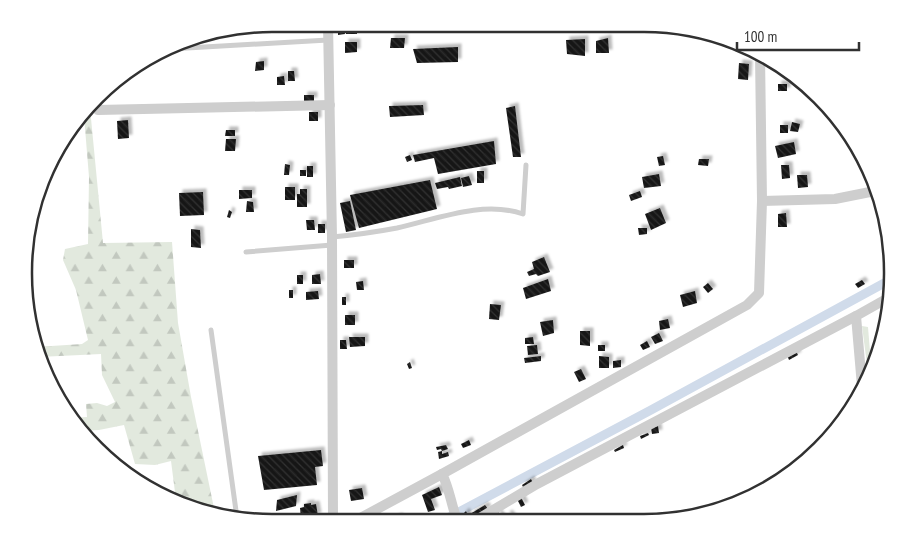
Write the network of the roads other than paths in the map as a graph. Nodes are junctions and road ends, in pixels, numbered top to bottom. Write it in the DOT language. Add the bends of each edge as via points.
graph roads {
  1 [pos="328,32"];
  2 [pos="329,40"];
  3 [pos="189,48"];
  4 [pos="760,63"];
  5 [pos="330,105"];
  6 [pos="98,108"];
  7 [pos="526,165"];
  8 [pos="870,192"];
  9 [pos="762,201"];
  10 [pos="332,241"];
  11 [pos="246,252"];
  12 [pos="882,301"];
  13 [pos="856,316"];
  14 [pos="211,330"];
  15 [pos="861,376"];
  16 [pos="442,474"];
  17 [pos="236,510"];
  18 [pos="333,514"];
  19 [pos="368,514"];
  20 [pos="455,514"];
  21 [pos="486,514"];
  1 -- 2 [label="street"];
  2 -- 3 [label="lane"];
  2 -- 5 [label="street"];
  4 -- 9 [label="street"];
  5 -- 6 [label="street"];
  5 -- 10 [label="street"];
  7 -- 10 [label="lane" via="523,214 509,209 487,209"];
  8 -- 9 [label="street" via="835,199"];
  9 -- 16 [label="street" via="760,294 747,305"];
  10 -- 11 [label="lane"];
  10 -- 18 [label="street"];
  12 -- 13 [label="street"];
  13 -- 15 [label="street"];
  13 -- 21 [label="street"];
  14 -- 17 [label="lane"];
  16 -- 19 [label="street"];
  16 -- 20 [label="street"];
}
